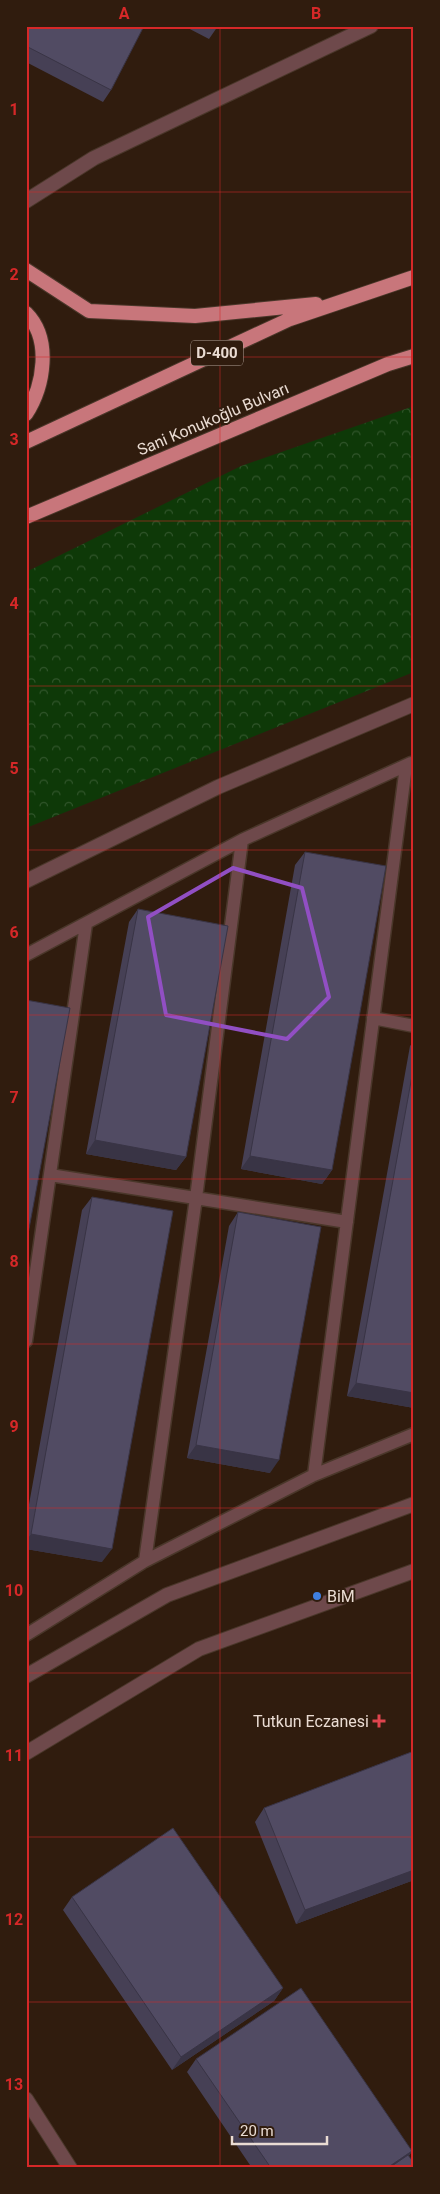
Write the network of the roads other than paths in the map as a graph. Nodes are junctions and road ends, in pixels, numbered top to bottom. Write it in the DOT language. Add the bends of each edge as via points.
graph roads {
  1 [pos="371,26"];
  2 [pos="26,201"];
  3 [pos="26,270"];
  4 [pos="414,277"];
  5 [pos="340,302"];
  6 [pos="26,313"];
  7 [pos="414,356"];
  8 [pos="26,414"];
  9 [pos="26,442"];
  10 [pos="26,517"];
  11 [pos="414,704"];
  12 [pos="410,764"];
  13 [pos="242,840"];
  14 [pos="26,882"];
  15 [pos="86,924"];
  16 [pos="26,955"];
  17 [pos="373,1018"];
  18 [pos="414,1026"];
  19 [pos="50,1175"];
  20 [pos="196,1198"];
  21 [pos="347,1222"];
  22 [pos="27,1336"];
  23 [pos="414,1434"];
  24 [pos="314,1475"];
  25 [pos="414,1504"];
  26 [pos="145,1561"];
  27 [pos="414,1572"];
  28 [pos="26,1634"];
  29 [pos="26,1676"];
  30 [pos="26,1753"];
  31 [pos="26,2099"];
  32 [pos="70,2168"];
  1 -- 2 [label="street" via="94,158"];
  3 -- 5 [label="highway" via="89,311 195,316"];
  4 -- 5 [label="highway, D-400"];
  5 -- 9 [label="highway, D-400" via="290,319"];
  6 -- 8 [label="highway" via="33,320 42,347 42,373 35,401"];
  7 -- 10 [label="highway, Sani Konukoğlu Bulvarı" via="388,364"];
  11 -- 14 [label="street" via="218,787"];
  12 -- 13 [label="lane"];
  12 -- 17 [label="lane"];
  13 -- 15 [label="lane"];
  13 -- 20 [label="lane"];
  15 -- 16 [label="lane"];
  15 -- 19 [label="lane"];
  17 -- 18 [label="lane"];
  17 -- 21 [label="lane"];
  19 -- 20 [label="lane"];
  19 -- 22 [label="lane"];
  20 -- 21 [label="lane"];
  20 -- 26 [label="lane"];
  21 -- 24 [label="lane"];
  23 -- 24 [label="lane"];
  24 -- 26 [label="lane"];
  25 -- 29 [label="street" via="167,1595"];
  26 -- 28 [label="lane"];
  27 -- 30 [label="street" via="199,1649"];
  31 -- 32 [label="street"];
}
